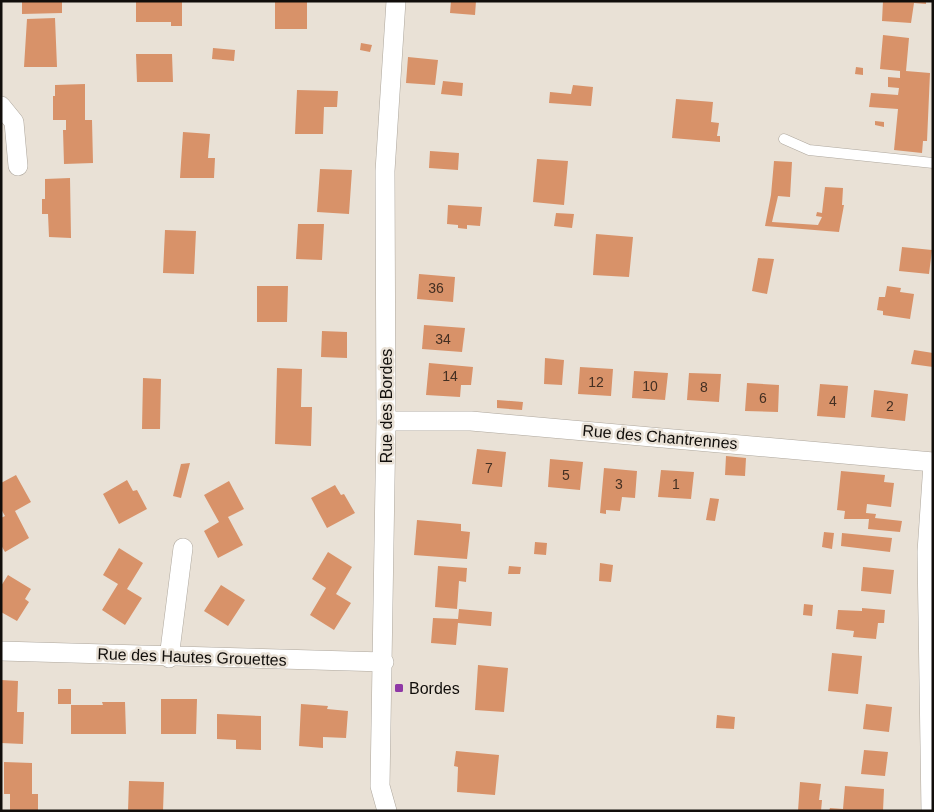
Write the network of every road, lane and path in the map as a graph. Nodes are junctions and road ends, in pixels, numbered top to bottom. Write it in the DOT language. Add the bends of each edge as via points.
graph roads {
  1 [pos="396,1"];
  2 [pos="1,106"];
  3 [pos="784,140"];
  4 [pos="933,163"];
  5 [pos="18,166"];
  6 [pos="386,421"];
  7 [pos="933,463"];
  8 [pos="182,548"];
  9 [pos="1,651"];
  10 [pos="168,658"];
  11 [pos="384,662"];
  12 [pos="386,811"];
  13 [pos="930,811"];
  1 -- 6 [label="street, Rue des Bordes" via="386,172"];
  2 -- 5 [label="street" via="14,122"];
  3 -- 4 [label="lane" via="809,150"];
  6 -- 7 [label="street, Rue des Chantrennes" via="471,421"];
  6 -- 11 [label="street, Rue des Bordes"];
  7 -- 13 [label="street" via="927,552"];
  8 -- 10 [label="street"];
  9 -- 10 [label="street, Rue des Hautes Grouettes"];
  10 -- 11 [label="street, Rue des Hautes Grouettes"];
  11 -- 12 [label="street, Rue des Bordes" via="380,786"];
}
